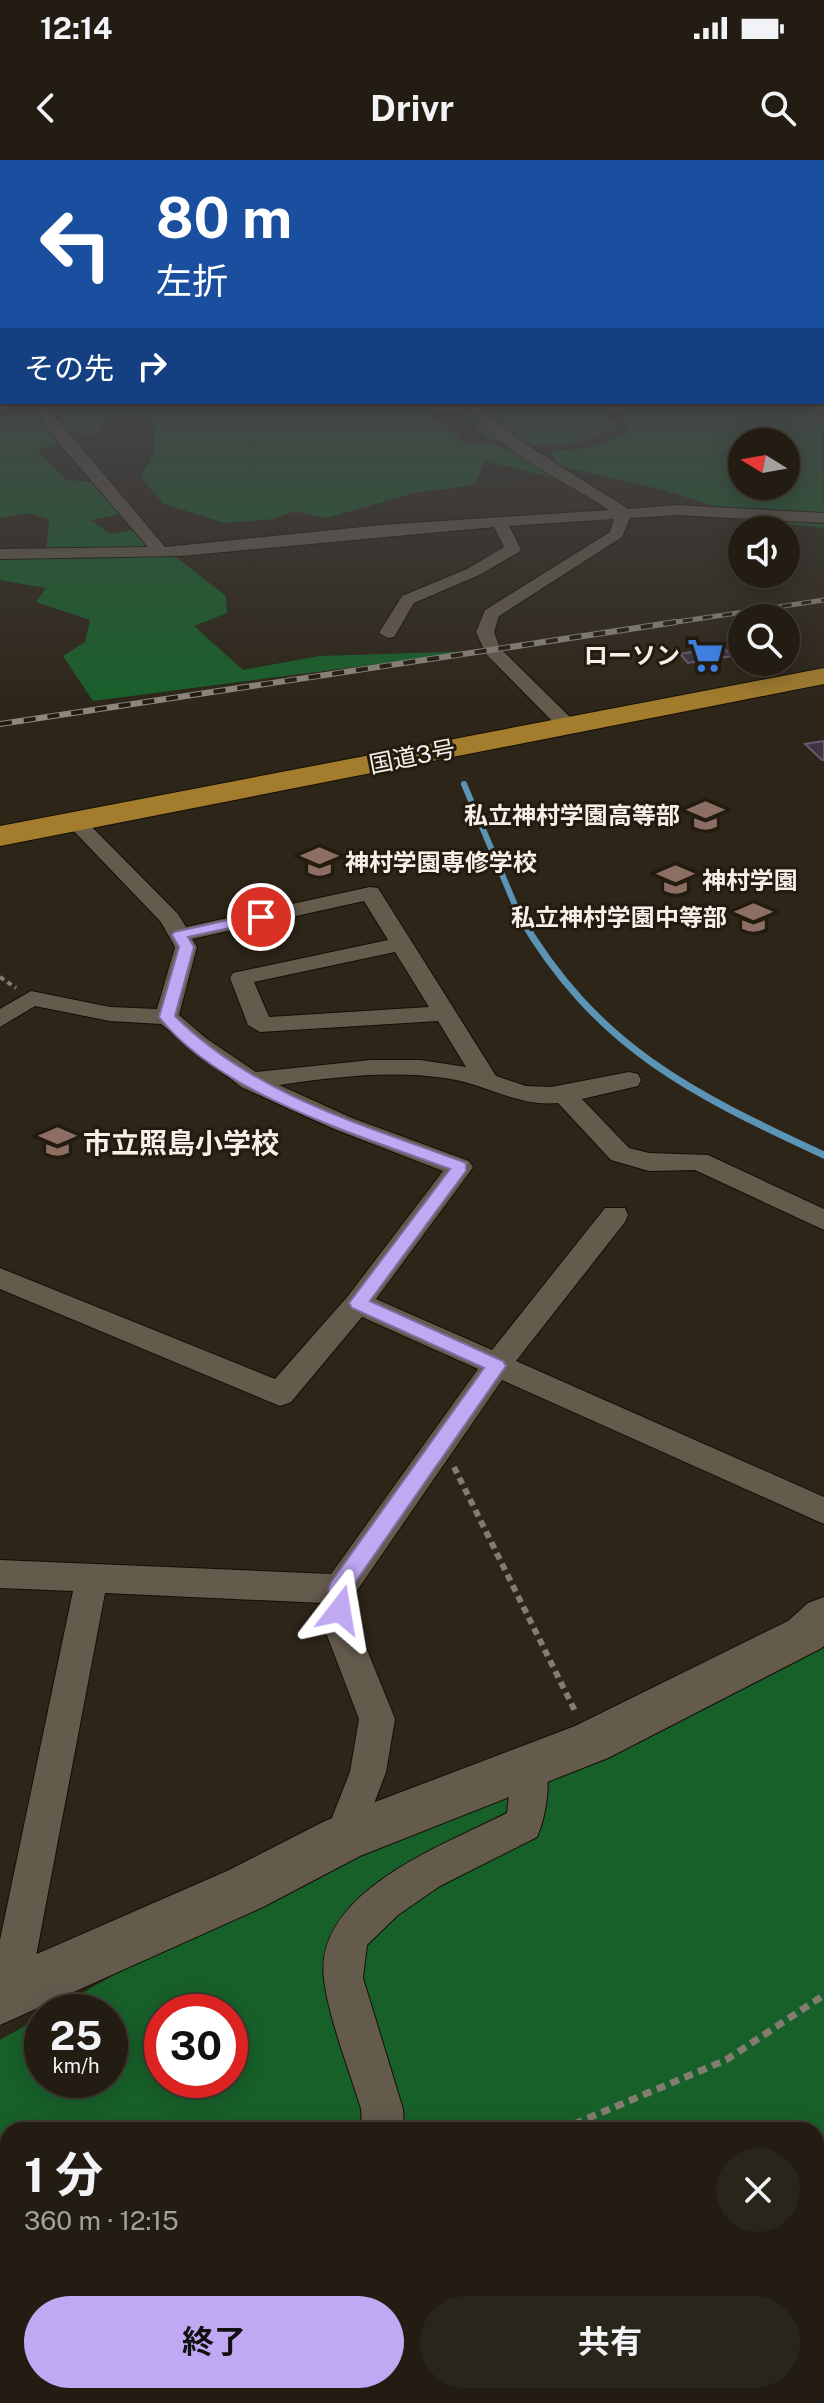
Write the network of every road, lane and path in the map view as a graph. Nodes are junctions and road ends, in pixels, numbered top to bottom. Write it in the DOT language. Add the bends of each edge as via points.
graph roads {
  1 [pos="117,501"];
  2 [pos="605,501"];
  3 [pos="624,513"];
  4 [pos="824,518"];
  5 [pos="499,522"];
  6 [pos="161,552"];
  7 [pos="0,554"];
  8 [pos="473,572"];
  9 [pos="533,587"];
  10 [pos="388,633"];
  11 [pos="824,676"];
  12 [pos="567,725"];
  13 [pos="75,821"];
  14 [pos="0,836"];
  15 [pos="179,935"];
  16 [pos="401,944"];
  17 [pos="444,1013"];
  18 [pos="167,1017"];
  19 [pos="0,1020"];
  20 [pos="485,1078"];
  21 [pos="629,1080"];
  22 [pos="250,1081"];
  23 [pos="563,1093"];
  24 [pos="615,1215"];
  25 [pos="824,1220"];
  26 [pos="0,1278"];
  27 [pos="358,1303"];
  28 [pos="496,1366"];
  29 [pos="441,1441"];
  30 [pos="824,1511"];
  31 [pos="0,1574"];
  32 [pos="92,1577"];
  33 [pos="339,1589"];
  34 [pos="824,1617"];
  35 [pos="591,1742"];
  36 [pos="530,1767"];
  37 [pos="343,1838"];
  38 [pos="4,1995"];
  39 [pos="824,1995"];
  40 [pos="383,2122"];
  41 [pos="579,2122"];
  1 -- 6 [label="street"];
  2 -- 3 [label="street"];
  3 -- 4 [label="street" via="726,511"];
  3 -- 5 [label="street"];
  3 -- 9 [label="street" via="617,534"];
  5 -- 6 [label="street"];
  5 -- 8 [label="street" via="513,549"];
  6 -- 7 [label="street"];
  8 -- 9 [label="street"];
  8 -- 10 [label="street" via="408,600"];
  9 -- 12 [label="street" via="491,614 487,642"];
  11 -- 12 [label="highway, 国道3号"];
  12 -- 13 [label="highway, 国道3号"];
  13 -- 14 [label="highway, 国道3号"];
  13 -- 15 [label="street" via="170,919"];
  15 -- 16 [label="street" via="370,893"];
  15 -- 18 [label="street" via="186,947"];
  16 -- 17 [label="street"];
  16 -- 17 [label="street" via="241,978 260,1025"];
  17 -- 20 [label="street"];
  18 -- 19 [label="street" via="110,1014 31,998"];
  18 -- 22 [label="street" via="190,1040"];
  20 -- 22 [label="street" via="444,1070 353,1067"];
  20 -- 23 [label="street" via="528,1094"];
  21 -- 23 [label="street"];
  22 -- 27 [label="street" via="301,1108 460,1167"];
  23 -- 25 [label="street" via="620,1154 649,1162 699,1161"];
  24 -- 28 [label="street"];
  26 -- 27 [label="street" via="280,1394"];
  27 -- 28 [label="street"];
  28 -- 29 [label="street"];
  28 -- 30 [label="street"];
  29 -- 33 [label="street"];
  29 -- 35 [label="path"];
  31 -- 32 [label="street"];
  32 -- 33 [label="street"];
  32 -- 38 [label="street"];
  33 -- 37 [label="street" via="342,1630 377,1719 368,1772"];
  34 -- 35 [label="street" via="804,1635"];
  35 -- 36 [label="street"];
  36 -- 37 [label="street"];
  36 -- 40 [label="street" via="524,1824 427,1873 384,1901 349,1936 343,1978"];
  37 -- 38 [label="street" via="245,1889"];
  39 -- 41 [label="path" via="726,2060"];
}
